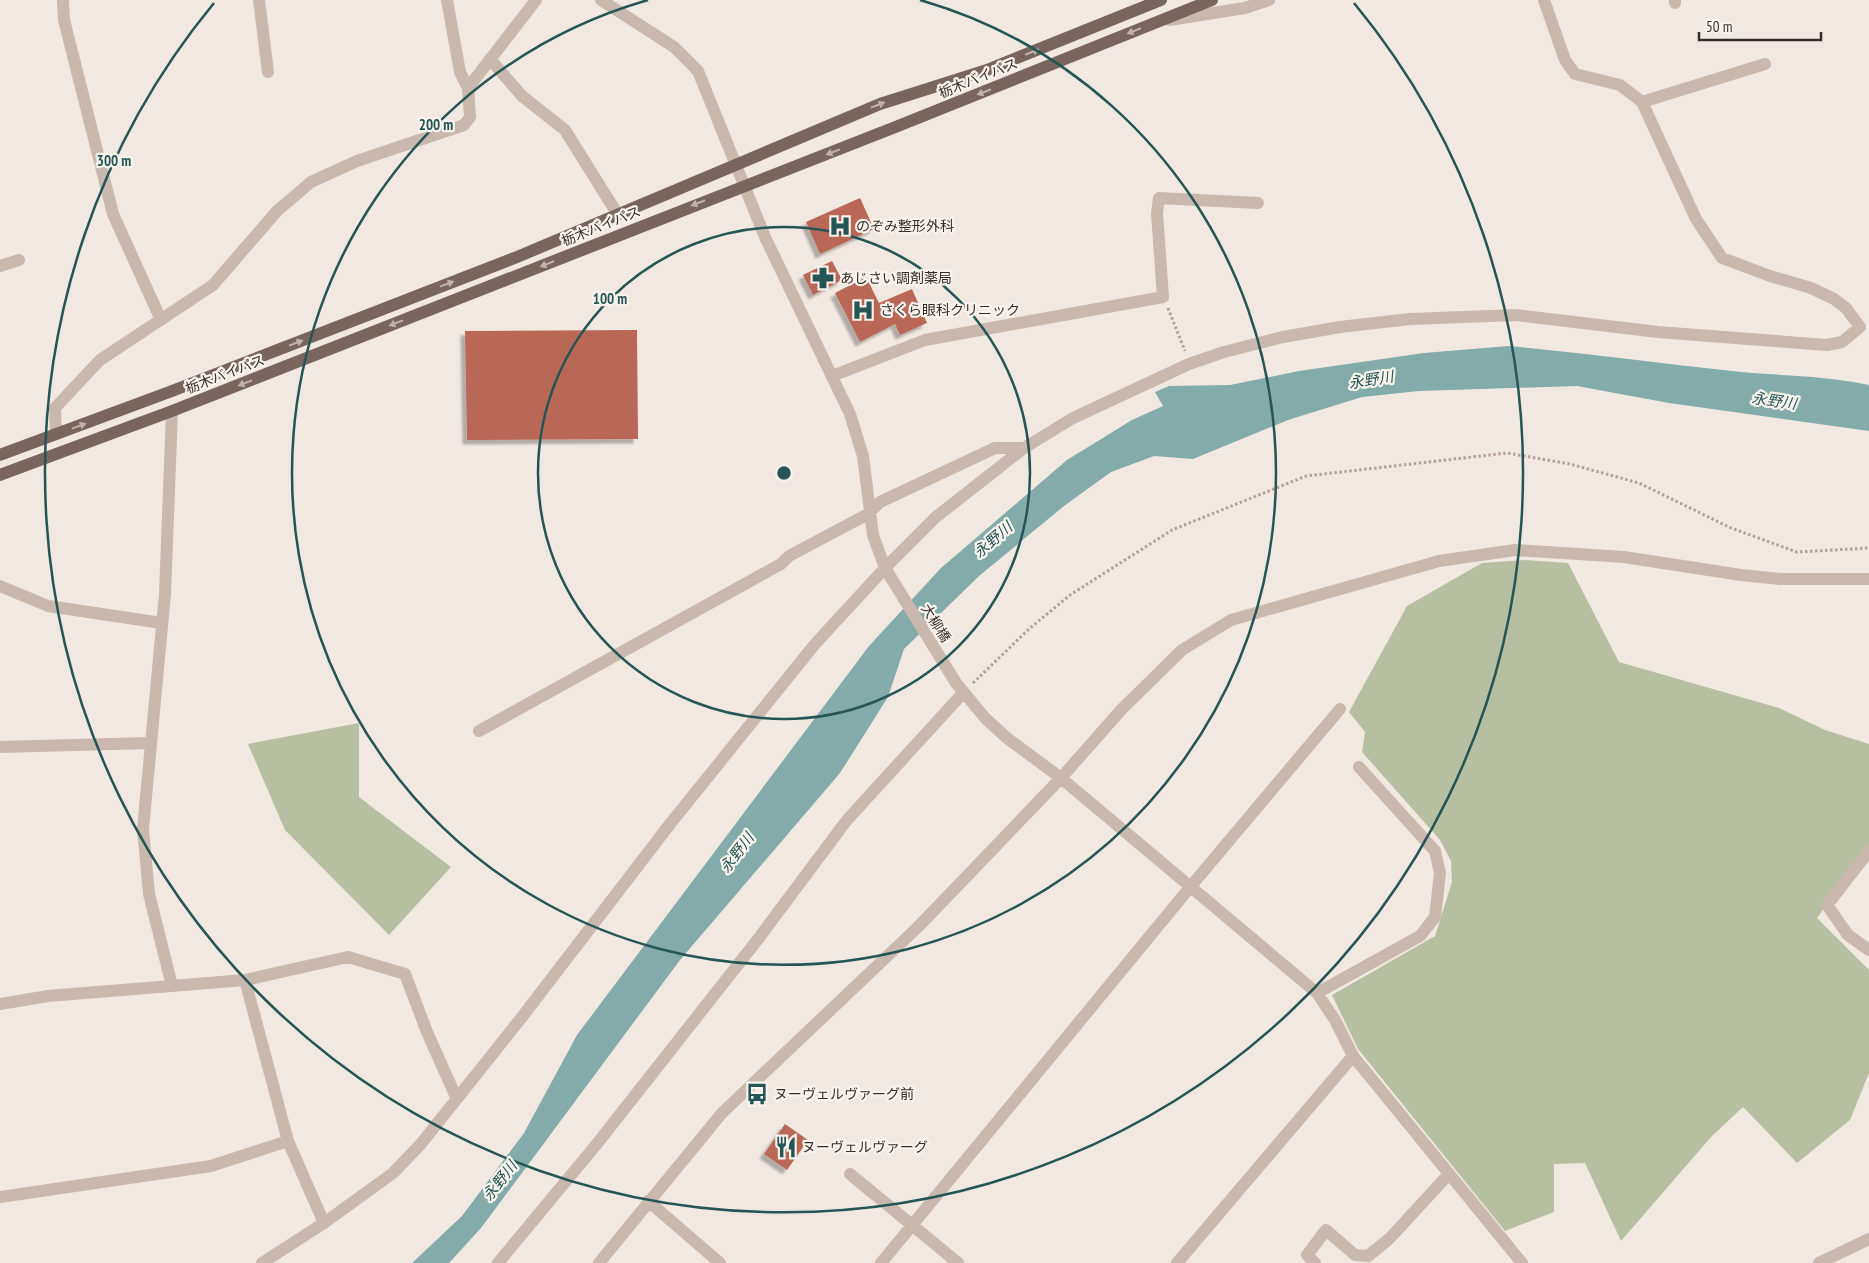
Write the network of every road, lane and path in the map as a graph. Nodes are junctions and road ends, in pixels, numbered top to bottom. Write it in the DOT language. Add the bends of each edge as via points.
graph roads {
  1 [pos="63,0"];
  2 [pos="259,0"];
  3 [pos="447,0"];
  4 [pos="536,0"];
  5 [pos="601,0"];
  6 [pos="1161,0"];
  7 [pos="1212,0"];
  8 [pos="1269,0"];
  9 [pos="1544,0"];
  10 [pos="1156,22"];
  11 [pos="490,58"];
  12 [pos="1765,64"];
  13 [pos="268,72"];
  14 [pos="468,88"];
  15 [pos="1642,102"];
  16 [pos="736,165"];
  17 [pos="744,186"];
  18 [pos="1258,203"];
  19 [pos="618,215"];
  20 [pos="19,260"];
  21 [pos="0,266"];
  22 [pos="1163,297"];
  23 [pos="161,320"];
  24 [pos="1189,364"];
  25 [pos="832,376"];
  26 [pos="172,411"];
  27 [pos="56,434"];
  28 [pos="1024,448"];
  29 [pos="0,455"];
  30 [pos="0,475"];
  31 [pos="868,514"];
  32 [pos="1869,548"];
  33 [pos="887,573"];
  34 [pos="1869,579"];
  35 [pos="0,586"];
  36 [pos="162,623"];
  37 [pos="960,688"];
  38 [pos="1340,708"];
  39 [pos="479,731"];
  40 [pos="150,743"];
  41 [pos="0,747"];
  42 [pos="1359,767"];
  43 [pos="1061,778"];
  44 [pos="1869,851"];
  45 [pos="1191,886"];
  46 [pos="1869,950"];
  47 [pos="245,980"];
  48 [pos="172,986"];
  49 [pos="1317,993"];
  50 [pos="0,1004"];
  51 [pos="1353,1056"];
  52 [pos="456,1098"];
  53 [pos="288,1141"];
  54 [pos="850,1174"];
  55 [pos="1449,1174"];
  56 [pos="0,1197"];
  57 [pos="648,1201"];
  58 [pos="324,1223"];
  59 [pos="912,1225"];
  60 [pos="1869,1238"];
  61 [pos="262,1263"];
  62 [pos="498,1263"];
  63 [pos="600,1263"];
  64 [pos="720,1263"];
  65 [pos="881,1263"];
  66 [pos="958,1263"];
  67 [pos="1178,1263"];
  68 [pos="1315,1263"];
  69 [pos="1522,1263"];
  70 [pos="1819,1263"];
  1 -- 23 [label="street" via="69,38 113,214"];
  2 -- 13 [label="street"];
  3 -- 14 [label="street" via="460,72"];
  4 -- 11 [label="street"];
  5 -- 16 [label="street, 大柳橋" via="689,59 708,91"];
  16 -- 6 [label="main road, 栃木バイパス, one-way" via="880,104 987,70"];
  7 -- 10 [label="main road, 栃木バイパス"];
  8 -- 10 [label="street" via="1245,8"];
  9 -- 15 [label="street" via="1565,60 1575,74 1620,86"];
  10 -- 17 [label="main road, 栃木バイパス, one-way"];
  11 -- 14 [label="street"];
  11 -- 19 [label="street" via="522,96 565,130"];
  12 -- 15 [label="street"];
  14 -- 23 [label="street" via="470,117 464,125 357,161 311,182 276,211 213,285"];
  15 -- 24 [label="street" via="1696,219 1722,258 1834,299 1846,308 1860,327 1842,342 1827,345 1658,332 1516,315 1453,316 1292,335"];
  16 -- 17 [label="street, 大柳橋"];
  16 -- 19 [label="main road, 栃木バイパス"];
  17 -- 25 [label="street, 大柳橋"];
  17 -- 26 [label="main road, 栃木バイパス, one-way"];
  18 -- 22 [label="street" via="1159,198 1157,213"];
  27 -- 19 [label="main road, 栃木バイパス, one-way" via="182,388"];
  20 -- 21 [label="street"];
  22 -- 24 [label="path"];
  22 -- 25 [label="street" via="926,340"];
  23 -- 27 [label="street" via="100,360 55,408"];
  24 -- 28 [label="street" via="1073,418"];
  25 -- 31 [label="street, 大柳橋" via="858,435"];
  26 -- 30 [label="main road, 栃木バイパス"];
  26 -- 36 [label="street"];
  27 -- 29 [label="main road, 栃木バイパス"];
  28 -- 31 [label="street" via="995,448 880,502"];
  28 -- 33 [label="street" via="936,517"];
  31 -- 33 [label="street, 大柳橋"];
  31 -- 39 [label="street"];
  32 -- 37 [label="path" via="1797,552 1731,528 1638,483 1570,464 1507,453 1306,476 1172,530 1070,594"];
  33 -- 37 [label="street, 大柳橋"];
  33 -- 52 [label="street" via="815,644 758,712 522,1018"];
  34 -- 43 [label="street" via="1780,579 1561,551 1515,550 1439,561 1231,620 1182,650 1121,710"];
  35 -- 36 [label="street" via="48,606"];
  36 -- 40 [label="street"];
  37 -- 43 [label="street, 大柳橋" via="1007,738"];
  37 -- 62 [label="street" via="847,820 596,1145"];
  38 -- 45 [label="street"];
  40 -- 41 [label="street"];
  40 -- 48 [label="street" via="143,829 149,894"];
  42 -- 49 [label="street" via="1435,851 1440,872 1434,917 1420,936"];
  43 -- 45 [label="street, 大柳橋"];
  43 -- 57 [label="street" via="919,926 722,1113"];
  44 -- 46 [label="street" via="1827,905 1848,935"];
  45 -- 49 [label="street, 大柳橋"];
  45 -- 59 [label="street"];
  47 -- 48 [label="street"];
  47 -- 52 [label="street" via="348,957 405,974"];
  47 -- 53 [label="street"];
  48 -- 50 [label="street" via="48,996"];
  49 -- 51 [label="street, 大柳橋"];
  51 -- 55 [label="street, 大柳橋"];
  51 -- 67 [label="street"];
  52 -- 58 [label="street" via="420,1145 393,1173"];
  53 -- 56 [label="street" via="211,1166"];
  53 -- 58 [label="street"];
  54 -- 59 [label="street"];
  55 -- 68 [label="street" via="1389,1239 1368,1256 1355,1255 1326,1230 1307,1255"];
  55 -- 69 [label="street, 大柳橋"];
  57 -- 63 [label="street"];
  57 -- 64 [label="street"];
  58 -- 61 [label="street"];
  59 -- 65 [label="street"];
  59 -- 66 [label="street"];
  60 -- 70 [label="street"];
}
